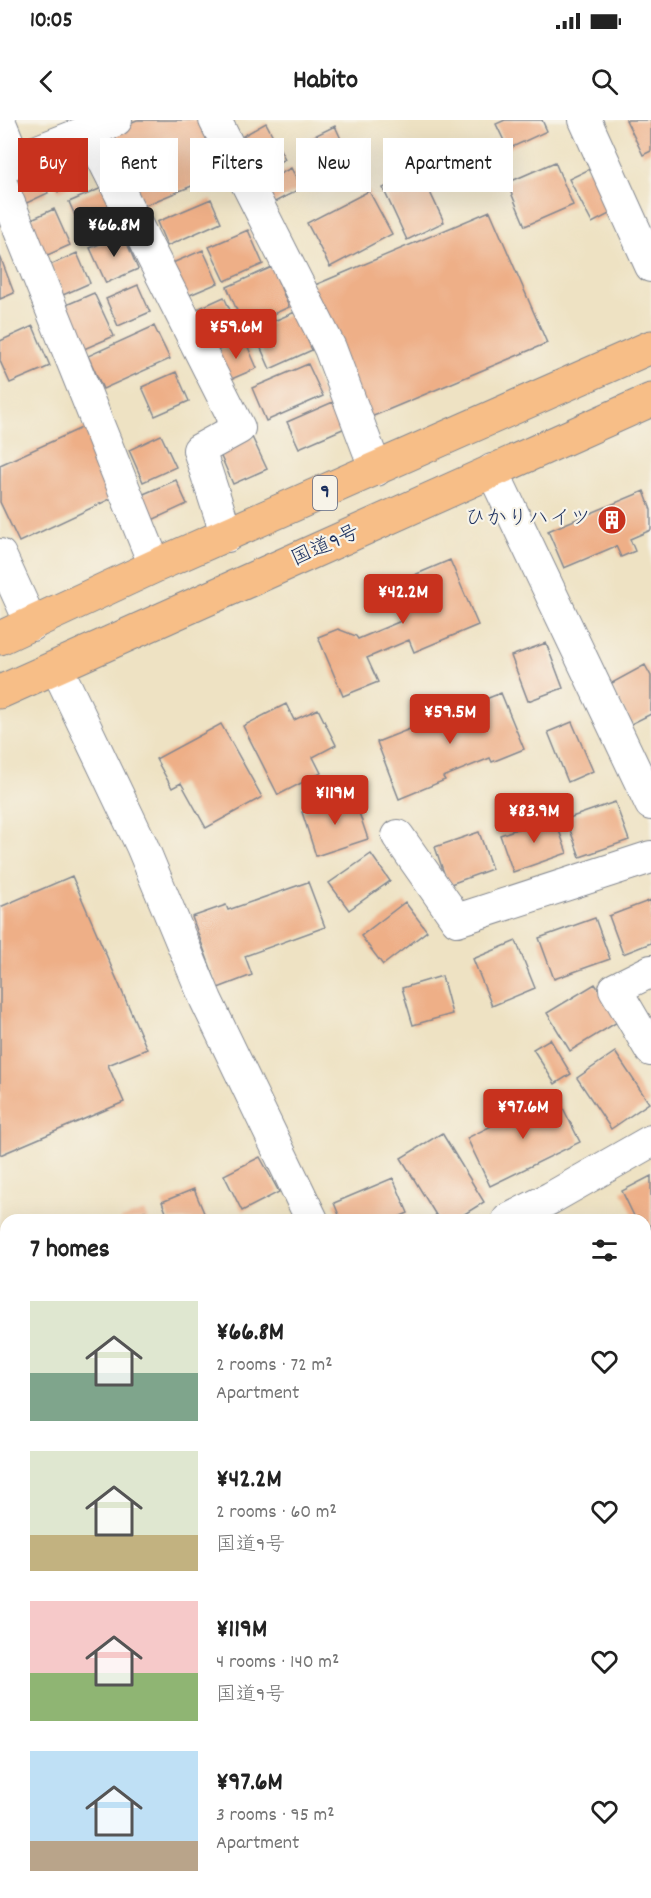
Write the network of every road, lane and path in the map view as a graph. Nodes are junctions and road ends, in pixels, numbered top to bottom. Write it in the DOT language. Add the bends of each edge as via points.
graph roads {
  1 [pos="215,120"];
  2 [pos="585,120"];
  3 [pos="0,123"];
  4 [pos="103,125"];
  5 [pos="5,171"];
  6 [pos="651,266"];
  7 [pos="651,347"];
  8 [pos="648,408"];
  9 [pos="376,470"];
  10 [pos="492,470"];
  11 [pos="227,536"];
  12 [pos="0,555"];
  13 [pos="155,567"];
  14 [pos="32,625"];
  15 [pos="0,638"];
  16 [pos="57,668"];
  17 [pos="0,692"];
  18 [pos="651,804"];
  19 [pos="398,836"];
  20 [pos="651,857"];
  21 [pos="651,971"];
  22 [pos="651,1050"];
  23 [pos="651,1141"];
  24 [pos="300,1214"];
  25 [pos="520,1214"];
  1 -- 9 [label="street" via="330,348"];
  2 -- 6 [label="street"];
  3 -- 5 [label="street"];
  4 -- 5 [label="street"];
  4 -- 11 [label="street" via="239,428 199,450"];
  5 -- 13 [label="street"];
  7 -- 9 [label="highway, 9"];
  8 -- 10 [label="highway, 国道9号 / 9"];
  9 -- 11 [label="highway, 9"];
  10 -- 16 [label="highway, 国道9号 / 9"];
  10 -- 18 [label="street"];
  11 -- 13 [label="highway, 9"];
  12 -- 14 [label="street"];
  13 -- 14 [label="highway, 9"];
  14 -- 15 [label="highway, 9"];
  16 -- 17 [label="highway, 国道9号 / 9"];
  16 -- 24 [label="street" via="142,846"];
  19 -- 20 [label="street" via="457,920"];
  21 -- 22 [label="street" via="615,989"];
  23 -- 25 [label="street"];
}
